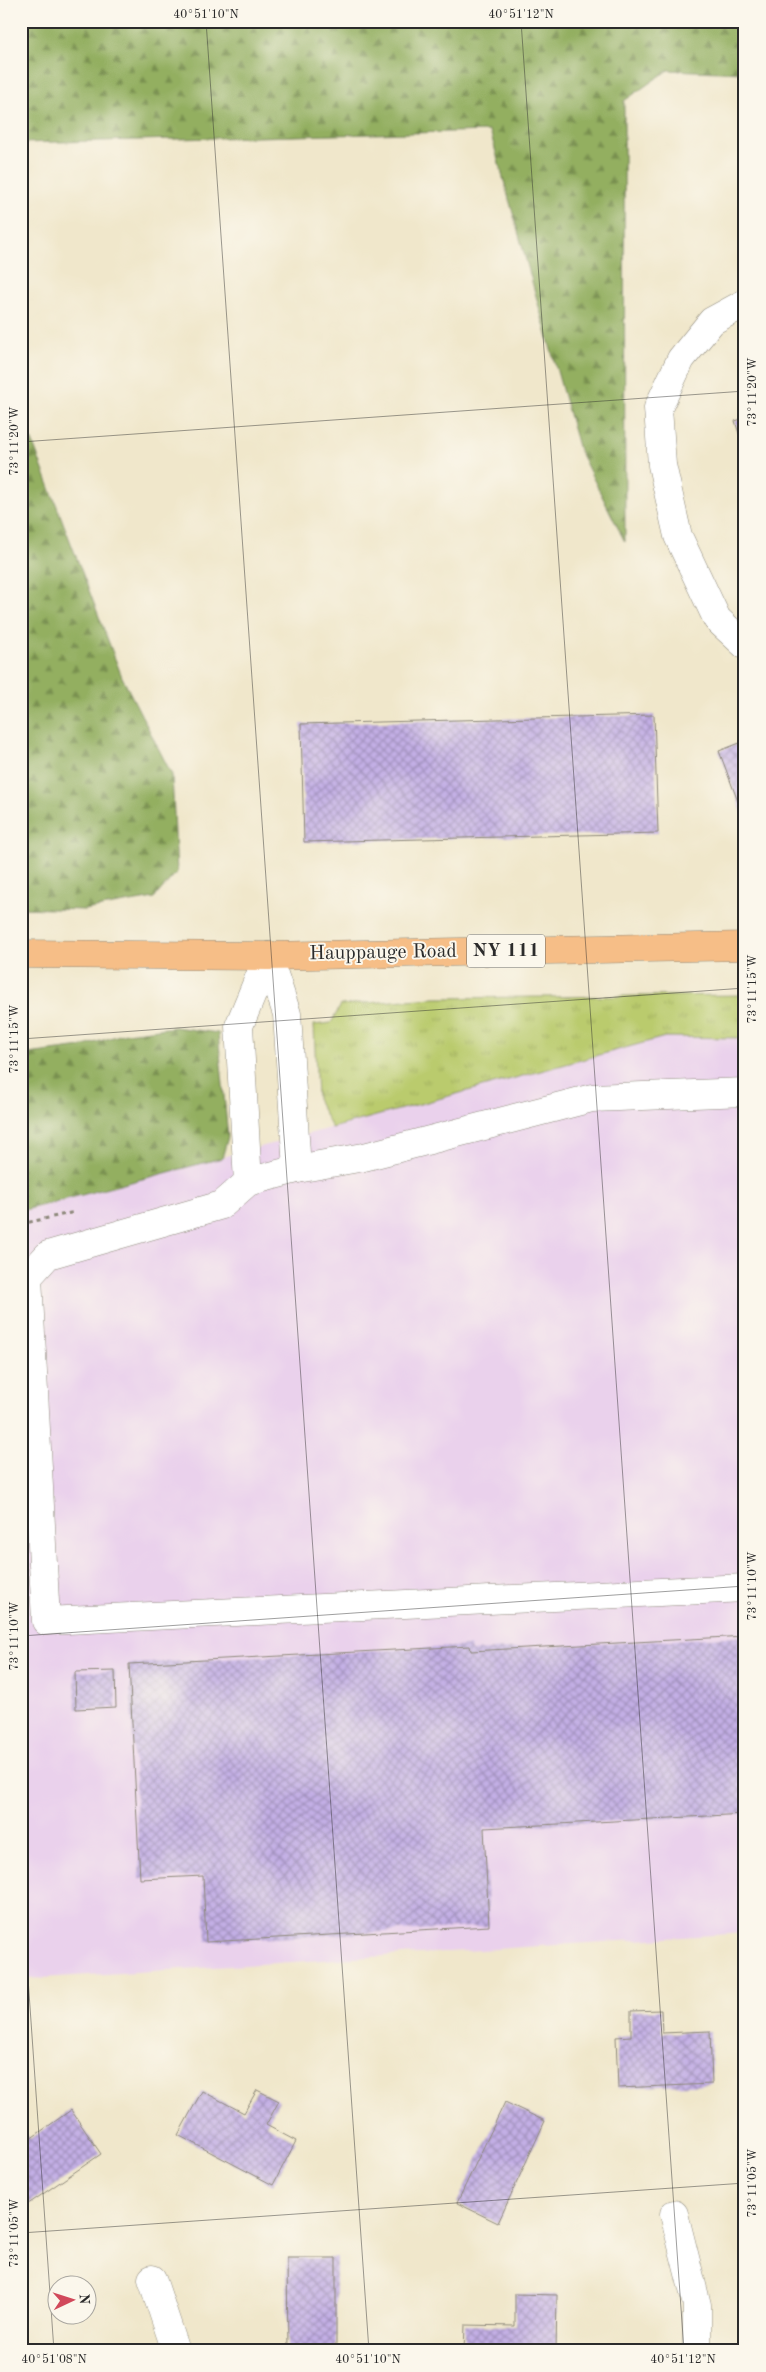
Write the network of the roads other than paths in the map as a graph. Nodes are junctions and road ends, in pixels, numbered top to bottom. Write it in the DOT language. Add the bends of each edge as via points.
graph roads {
  1 [pos="745,302"];
  2 [pos="745,646"];
  3 [pos="745,946"];
  4 [pos="21,954"];
  5 [pos="268,956"];
  6 [pos="745,1092"];
  7 [pos="297,1169"];
  8 [pos="248,1182"];
  9 [pos="745,1588"];
  10 [pos="674,2214"];
  11 [pos="152,2279"];
  12 [pos="176,2351"];
  13 [pos="697,2351"];
  1 -- 2 [label="street" via="712,321 680,359 658,408 662,465 678,536 717,619"];
  3 -- 5 [label="main road, Hauppauge Road / NY 111"];
  4 -- 5 [label="main road, Hauppauge Road / NY 111"];
  5 -- 7 [label="street" via="287,1014"];
  5 -- 8 [label="street" via="239,1026"];
  6 -- 7 [label="street" via="592,1098 364,1157"];
  7 -- 8 [label="street"];
  8 -- 9 [label="street" via="222,1205 48,1255 28,1277 46,1621"];
  10 -- 13 [label="street" via="696,2304"];
  11 -- 12 [label="street"];
}
